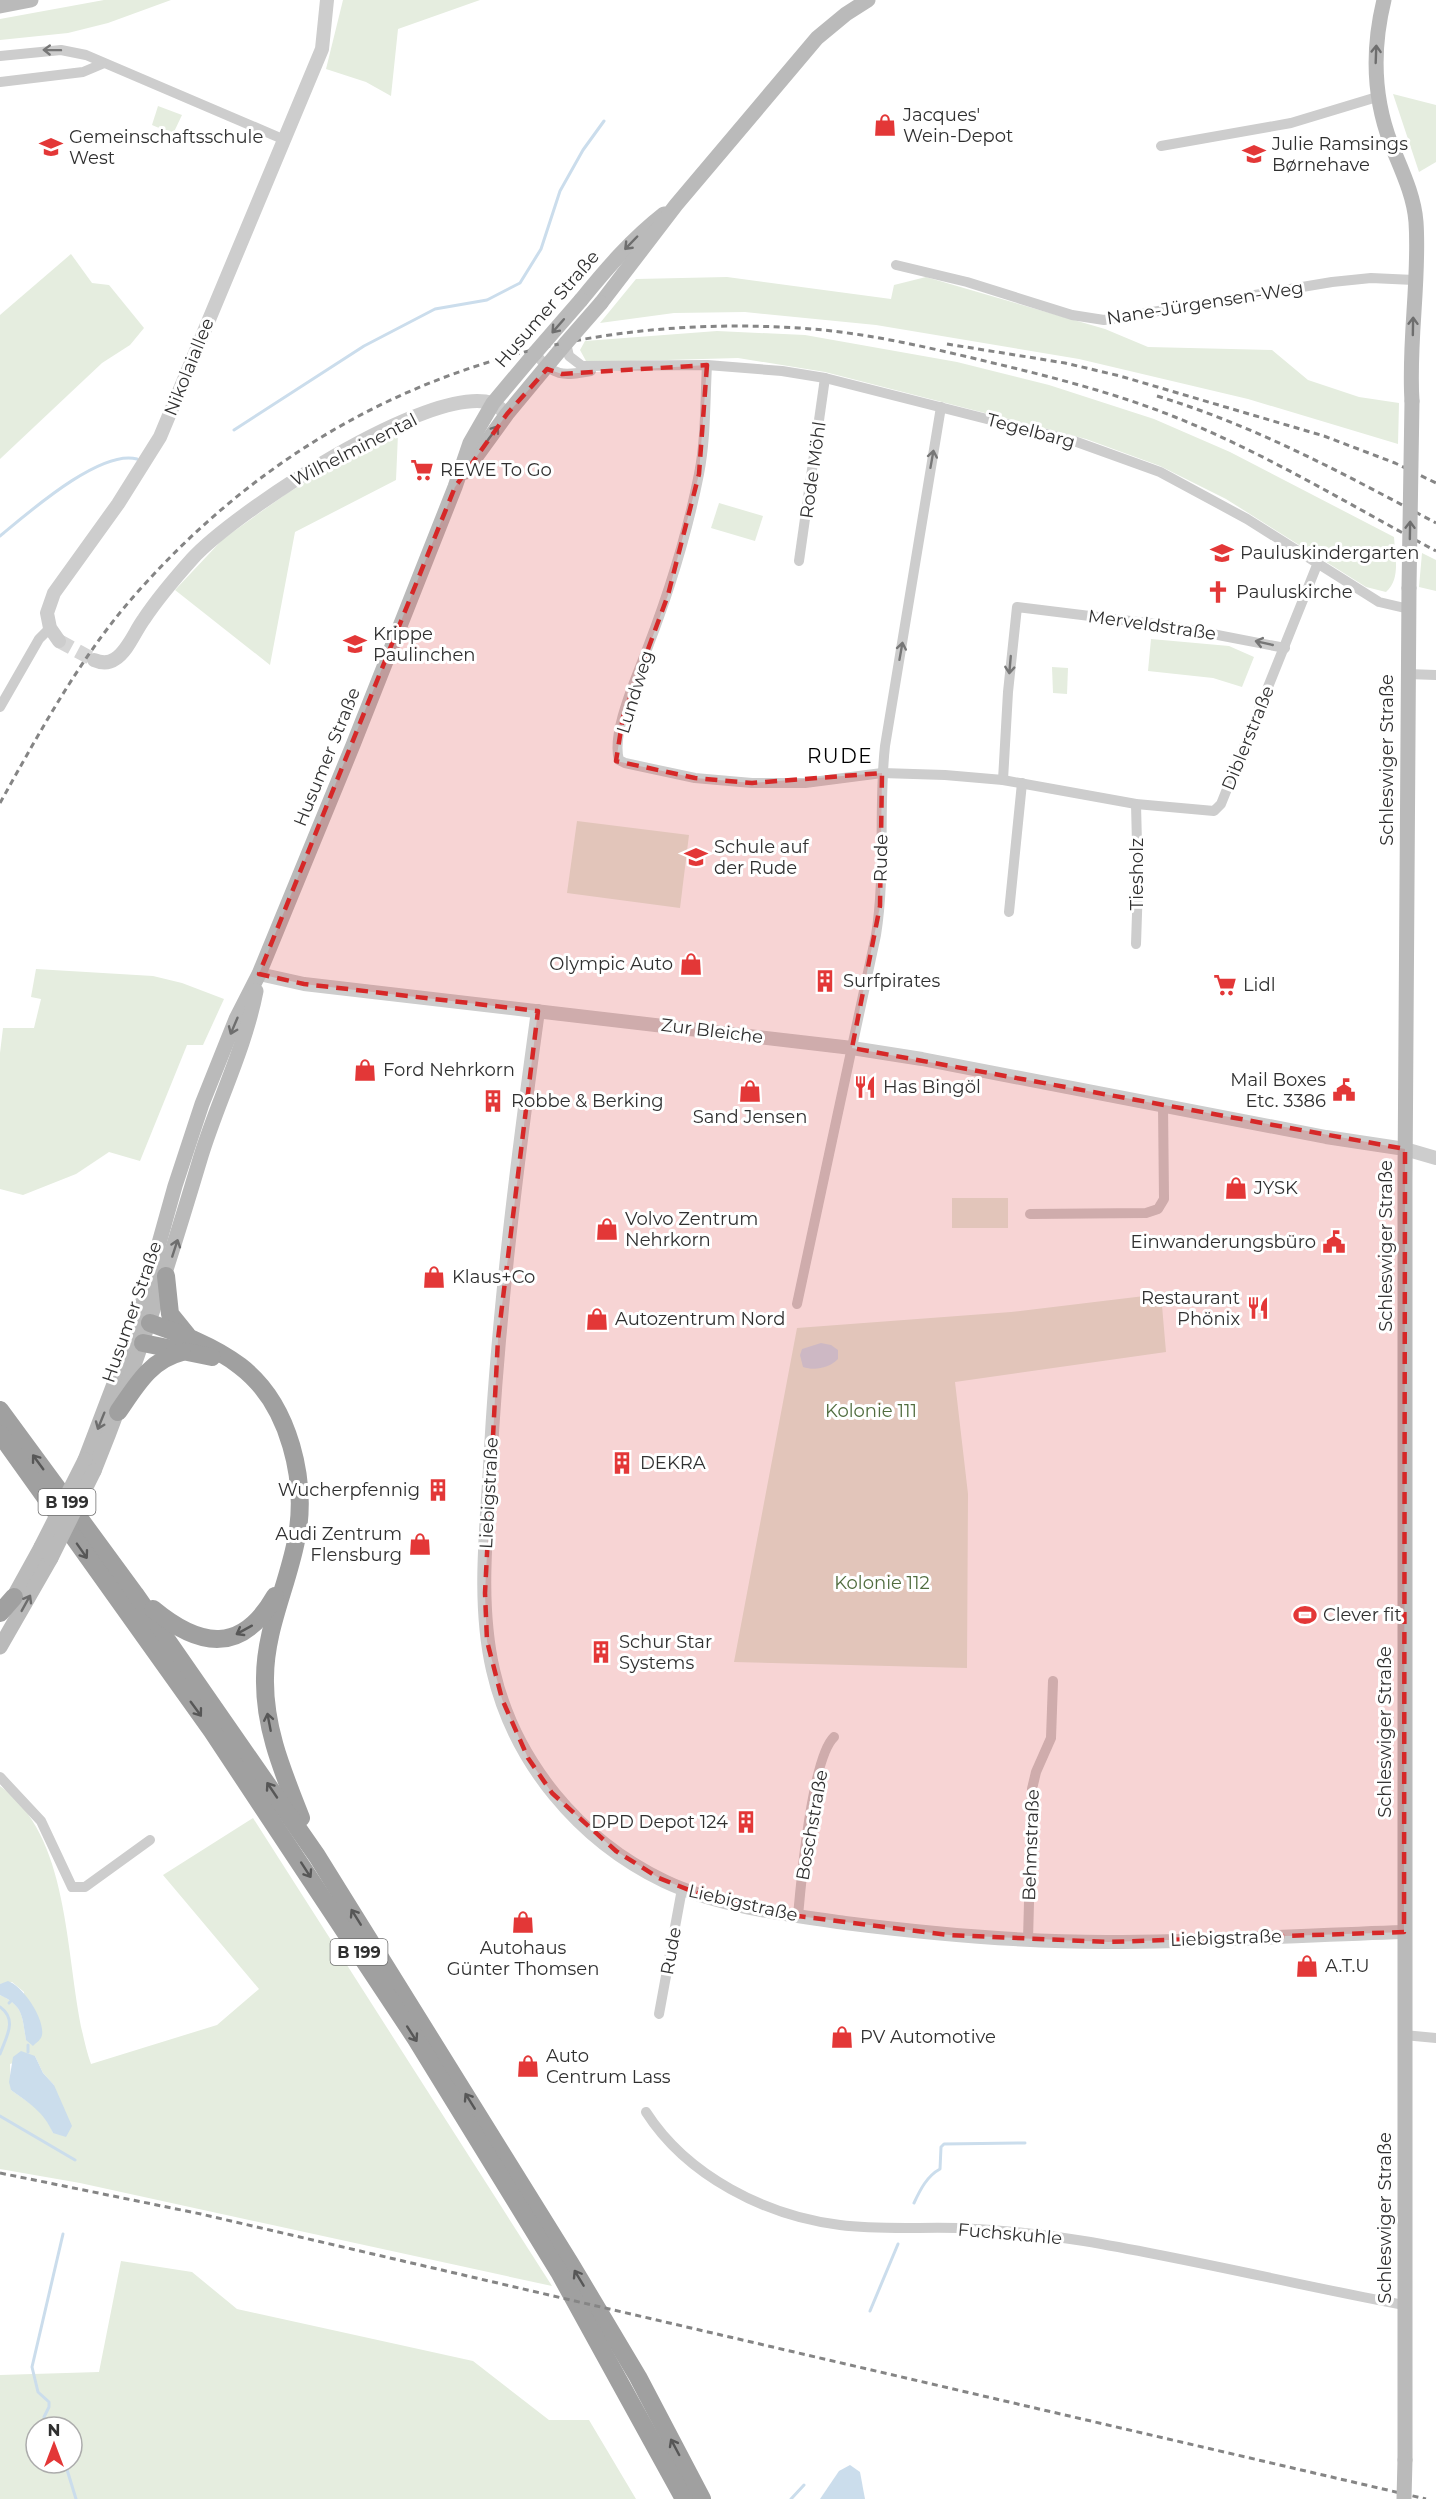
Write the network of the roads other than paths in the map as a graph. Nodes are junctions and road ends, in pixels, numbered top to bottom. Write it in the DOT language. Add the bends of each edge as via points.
graph roads {
  1 [pos="31,0"];
  2 [pos="327,0"];
  3 [pos="868,0"];
  4 [pos="1384,0"];
  5 [pos="0,6"];
  6 [pos="0,56"];
  7 [pos="102,64"];
  8 [pos="0,82"];
  9 [pos="1377,97"];
  10 [pos="285,140"];
  11 [pos="1161,146"];
  12 [pos="676,205"];
  13 [pos="896,265"];
  14 [pos="1414,280"];
  15 [pos="566,343"];
  16 [pos="535,353"];
  17 [pos="707,364"];
  18 [pos="618,368"];
  19 [pos="547,369"];
  20 [pos="825,378"];
  21 [pos="493,403"];
  22 [pos="941,407"];
  23 [pos="507,414"];
  24 [pos="455,487"];
  25 [pos="799,561"];
  26 [pos="1317,565"];
  27 [pos="1409,609"];
  28 [pos="50,628"];
  29 [pos="59,641"];
  30 [pos="1285,648"];
  31 [pos="94,660"];
  32 [pos="1407,674"];
  33 [pos="1436,675"];
  34 [pos="0,706"];
  35 [pos="882,773"];
  36 [pos="1004,780"];
  37 [pos="1022,783"];
  38 [pos="1136,804"];
  39 [pos="1009,912"];
  40 [pos="1136,944"];
  41 [pos="259,974"];
  42 [pos="538,1011"];
  43 [pos="852,1048"];
  44 [pos="1163,1106"];
  45 [pos="1405,1149"];
  46 [pos="1436,1158"];
  47 [pos="1030,1214"];
  48 [pos="166,1276"];
  49 [pos="797,1304"];
  50 [pos="143,1331"];
  51 [pos="187,1345"];
  52 [pos="0,1410"];
  53 [pos="118,1412"];
  54 [pos="3,1441"];
  55 [pos="89,1466"];
  56 [pos="46,1552"];
  57 [pos="288,1567"];
  58 [pos="135,1594"];
  59 [pos="14,1597"];
  60 [pos="0,1613"];
  61 [pos="0,1621"];
  62 [pos="0,1647"];
  63 [pos="1053,1681"];
  64 [pos="834,1737"];
  65 [pos="0,1777"];
  66 [pos="150,1840"];
  67 [pos="317,1856"];
  68 [pos="682,1889"];
  69 [pos="798,1916"];
  70 [pos="1404,1932"];
  71 [pos="1028,1940"];
  72 [pos="659,2014"];
  73 [pos="1404,2035"];
  74 [pos="1436,2038"];
  75 [pos="646,2112"];
  76 [pos="1404,2305"];
  77 [pos="683,2497"];
  78 [pos="702,2499"];
  79 [pos="1404,2499"];
  1 -- 5 [label="main road"];
  2 -- 10 [label="street, Nikolaiallee" via="322,49"];
  3 -- 12 [label="main road, Husumer Straße" via="817,38"];
  9 -- 4 [label="main road, Schleswiger Straße, one-way" via="1376,47"];
  7 -- 6 [label="street, one-way" via="86,55 61,50"];
  7 -- 8 [label="street" via="83,72"];
  7 -- 10 [label="street"];
  9 -- 11 [label="street" via="1291,123"];
  9 -- 14 [label="main road, Schleswiger Straße" via="1412,199 1416,230"];
  10 -- 28 [label="street, Nikolaiallee" via="160,437 54,593 47,613"];
  12 -- 15 [label="main road, Husumer Straße, bridge"];
  12 -- 16 [label="main road, Husumer Straße, one-way, bridge" via="645,228"];
  13 -- 14 [label="street, Nane-Jürgensen-Weg" via="957,279 1072,315 1104,320 1332,282 1371,278"];
  27 -- 14 [label="main road, Schleswiger Straße, one-way, bridge"];
  15 -- 18 [label="street, Tegelbarg" via="569,356 582,366"];
  15 -- 19 [label="main road, Husumer Straße"];
  16 -- 19 [label="street"];
  16 -- 21 [label="main road, Husumer Straße"];
  17 -- 18 [label="street, Tegelbarg"];
  17 -- 20 [label="street, Tegelbarg"];
  17 -- 35 [label="street, Lundweg" via="699,474 668,595 623,717 619,760 695,778 752,783 805,783"];
  18 -- 19 [label="street, Tegelbarg" via="562,374"];
  19 -- 23 [label="main road, Husumer Straße"];
  20 -- 22 [label="street, Tegelbarg"];
  20 -- 25 [label="street, Rode Möhl"];
  21 -- 23 [label="street"];
  21 -- 24 [label="main road, Husumer Straße" via="470,443"];
  21 -- 31 [label="street, Wilhelminental" via="473,401 423,415 327,459 282,486 194,557 120,655 108,663"];
  22 -- 26 [label="street, Tegelbarg" via="1068,440 1142,465 1212,499"];
  35 -- 22 [label="street, Rude, one-way"];
  24 -- 23 [label="main road, Husumer Straße, one-way"];
  24 -- 41 [label="main road, Husumer Straße"];
  26 -- 27 [label="street, Tegelbarg" via="1379,602"];
  26 -- 30 [label="street, Diblerstraße"];
  27 -- 32 [label="main road, Schleswiger Straße"];
  28 -- 29 [label="street"];
  28 -- 34 [label="street" via="39,639"];
  30 -- 36 [label="street, Merveldstraße, one-way" via="1172,626 1017,607"];
  30 -- 38 [label="street, Diblerstraße" via="1221,804 1214,811 1204,812"];
  32 -- 33 [label="street"];
  32 -- 45 [label="main road, Schleswiger Straße"];
  35 -- 36 [label="street, Diblerstraße"];
  35 -- 43 [label="street, Rude" via="880,906"];
  36 -- 37 [label="street, Diblerstraße"];
  37 -- 38 [label="street, Diblerstraße"];
  37 -- 39 [label="street"];
  38 -- 40 [label="street, Tiesholz"];
  41 -- 42 [label="street, Zur Bleiche" via="304,984"];
  48 -- 41 [label="main road, Husumer Straße, one-way" via="216,1112 250,1022"];
  41 -- 50 [label="main road, Husumer Straße, one-way" via="236,1018 198,1114 175,1186"];
  42 -- 43 [label="street, Zur Bleiche"];
  42 -- 68 [label="street, Liebigstraße" via="512,1204 494,1384 486,1527 488,1641 494,1674 511,1723 528,1758 552,1793 616,1851"];
  43 -- 44 [label="street, Zur Bleiche"];
  43 -- 49 [label="street, Rude"];
  44 -- 45 [label="street, Zur Bleiche"];
  44 -- 47 [label="street" via="1164,1199 1158,1209 1146,1213"];
  45 -- 46 [label="street, Zur Bleiche"];
  45 -- 70 [label="main road, Schleswiger Straße"];
  48 -- 50 [label="main road, Husumer Straße"];
  48 -- 51 [label="highway" via="170,1314"];
  50 -- 51 [label="highway"];
  50 -- 53 [label="main road, Husumer Straße"];
  50 -- 55 [label="main road, Husumer Straße, one-way"];
  51 -- 53 [label="highway" via="155,1364"];
  51 -- 57 [label="highway" via="242,1367 286,1428 300,1506"];
  58 -- 52 [label="highway, B 199, one-way"];
  53 -- 55 [label="main road, Husumer Straße"];
  54 -- 77 [label="highway, B 199, one-way" via="212,1731 416,2039 559,2272"];
  55 -- 56 [label="main road, Husumer Straße, bridge"];
  56 -- 59 [label="main road, Husumer Straße"];
  62 -- 56 [label="main road, Husumer Straße, one-way"];
  57 -- 58 [label="highway, one-way" via="258,1622 221,1640 200,1637 169,1622"];
  67 -- 57 [label="highway, one-way" via="278,1760 267,1718 267,1643"];
  67 -- 58 [label="highway, B 199, one-way"];
  59 -- 60 [label="highway"];
  59 -- 61 [label="main road, Husumer Straße"];
  63 -- 71 [label="street, Behmstraße" via="1051,1738 1032,1789"];
  64 -- 69 [label="street, Boschstraße" via="827,1744 814,1799"];
  65 -- 66 [label="street" via="41,1821 72,1887 85,1887"];
  78 -- 67 [label="highway, B 199, one-way" via="639,2378"];
  68 -- 69 [label="street, Liebigstraße"];
  68 -- 72 [label="street, Rude"];
  69 -- 71 [label="street, Liebigstraße"];
  70 -- 71 [label="street, Liebigstraße" via="1108,1942"];
  70 -- 73 [label="main road, Schleswiger Straße"];
  73 -- 74 [label="street"];
  73 -- 76 [label="main road, Schleswiger Straße"];
  75 -- 76 [label="street, Fuchskuhle" via="661,2135 721,2184 754,2201 806,2219 839,2225 959,2229 1083,2241"];
  76 -- 79 [label="main road, Schleswiger Straße, bridge"];
}
